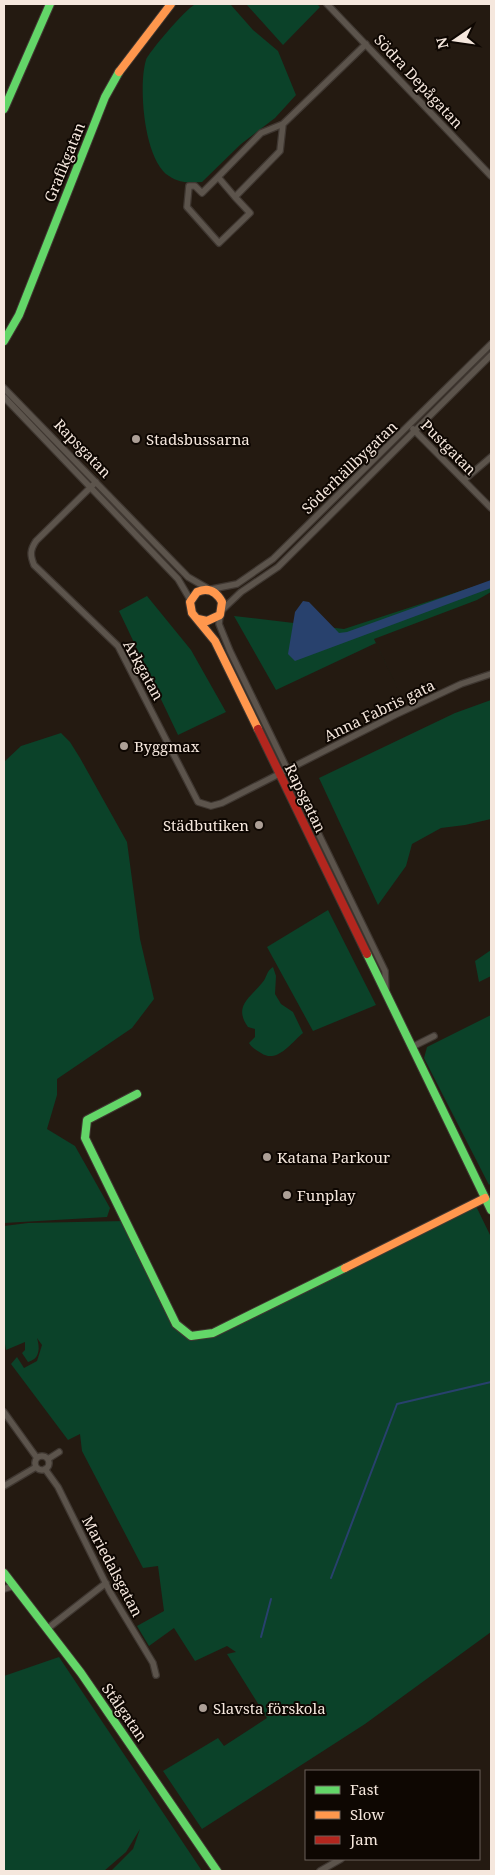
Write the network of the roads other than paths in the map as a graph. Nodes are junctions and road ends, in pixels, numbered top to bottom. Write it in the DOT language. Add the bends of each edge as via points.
graph roads {
  1 [pos="50,4"];
  2 [pos="171,4"];
  3 [pos="328,4"];
  4 [pos="366,44"];
  5 [pos="4,109"];
  6 [pos="283,124"];
  7 [pos="491,176"];
  8 [pos="218,177"];
  9 [pos="235,196"];
  10 [pos="4,341"];
  11 [pos="491,344"];
  12 [pos="491,355"];
  13 [pos="4,388"];
  14 [pos="4,397"];
  15 [pos="24,412"];
  16 [pos="410,426"];
  17 [pos="414,431"];
  18 [pos="491,457"];
  19 [pos="464,480"];
  20 [pos="96,482"];
  21 [pos="91,487"];
  22 [pos="491,508"];
  23 [pos="209,589"];
  24 [pos="190,600"];
  25 [pos="221,612"];
  26 [pos="198,619"];
  27 [pos="491,674"];
  28 [pos="287,770"];
  29 [pos="280,775"];
  30 [pos="386,990"];
  31 [pos="434,1036"];
  32 [pos="412,1047"];
  33 [pos="137,1094"];
  34 [pos="485,1198"];
  35 [pos="491,1210"];
  36 [pos="4,1412"];
  37 [pos="59,1452"];
  38 [pos="37,1458"];
  39 [pos="48,1459"];
  40 [pos="36,1467"];
  41 [pos="45,1469"];
  42 [pos="4,1486"];
  43 [pos="4,1573"];
  44 [pos="106,1583"];
  45 [pos="14,1586"];
  46 [pos="4,1589"];
  47 [pos="47,1629"];
  48 [pos="156,1675"];
  49 [pos="339,1860"];
  50 [pos="217,1871"];
  51 [pos="320,1871"];
  1 -- 5 [label="street"];
  2 -- 10 [label="street, Grafikgatan" via="117,74 105,96 19,315"];
  3 -- 4 [label="street, Södra Depågatan"];
  4 -- 6 [label="street"];
  4 -- 7 [label="street, Södra Depågatan"];
  6 -- 8 [label="street" via="261,133"];
  6 -- 9 [label="street" via="280,152"];
  8 -- 9 [label="street"];
  8 -- 9 [label="street" via="202,193 195,186 189,186 187,207 219,243 250,213"];
  11 -- 16 [label="street, Söderhällbygatan"];
  12 -- 17 [label="street, Söderhällbygatan"];
  13 -- 15 [label="street, Rapsgatan"];
  14 -- 15 [label="street, Rapsgatan"];
  15 -- 20 [label="street, Rapsgatan"];
  15 -- 21 [label="street, Rapsgatan"];
  16 -- 17 [label="street, Pustgatan"];
  16 -- 23 [label="street, Söderhällbygatan" via="261,569 237,584"];
  17 -- 19 [label="street, Pustgatan"];
  17 -- 25 [label="street, Söderhällbygatan" via="278,567 241,592"];
  18 -- 19 [label="street"];
  19 -- 22 [label="street, Pustgatan"];
  20 -- 21 [label="street, Arkgatan"];
  20 -- 23 [label="street, Rapsgatan" via="188,577"];
  21 -- 24 [label="street, Rapsgatan" via="178,579"];
  21 -- 29 [label="street, Arkgatan" via="36,541 31,549 34,565 118,646 198,802 211,806 222,803"];
  23 -- 24 [label="street" via="196,592"];
  23 -- 25 [label="street" via="221,598"];
  24 -- 26 [label="street" via="191,611"];
  25 -- 26 [label="street" via="212,620"];
  25 -- 28 [label="street, Rapsgatan" via="219,624 230,651"];
  26 -- 29 [label="street, Rapsgatan" via="215,641"];
  27 -- 28 [label="street, Anna Fabris gata" via="421,703"];
  28 -- 29 [label="street, Anna Fabris gata"];
  28 -- 30 [label="street, Rapsgatan" via="385,971"];
  29 -- 30 [label="street, Rapsgatan"];
  30 -- 32 [label="street, Rapsgatan"];
  31 -- 32 [label="street"];
  32 -- 34 [label="street, Rapsgatan"];
  33 -- 34 [label="street" via="87,1120 85,1138 176,1324 190,1336 213,1332"];
  34 -- 35 [label="street, Rapsgatan"];
  36 -- 38 [label="street"];
  37 -- 39 [label="street"];
  38 -- 39 [label="street"];
  38 -- 40 [label="street"];
  39 -- 41 [label="street"];
  40 -- 41 [label="street"];
  40 -- 42 [label="street"];
  41 -- 44 [label="street, Mariedalsgatan" via="58,1487"];
  43 -- 45 [label="street, Stålgatan"];
  44 -- 47 [label="street"];
  44 -- 48 [label="street, Mariedalsgatan" via="153,1663"];
  45 -- 46 [label="street"];
  45 -- 47 [label="street, Stålgatan"];
  47 -- 50 [label="street, Stålgatan"];
  49 -- 51 [label="street"];
}
